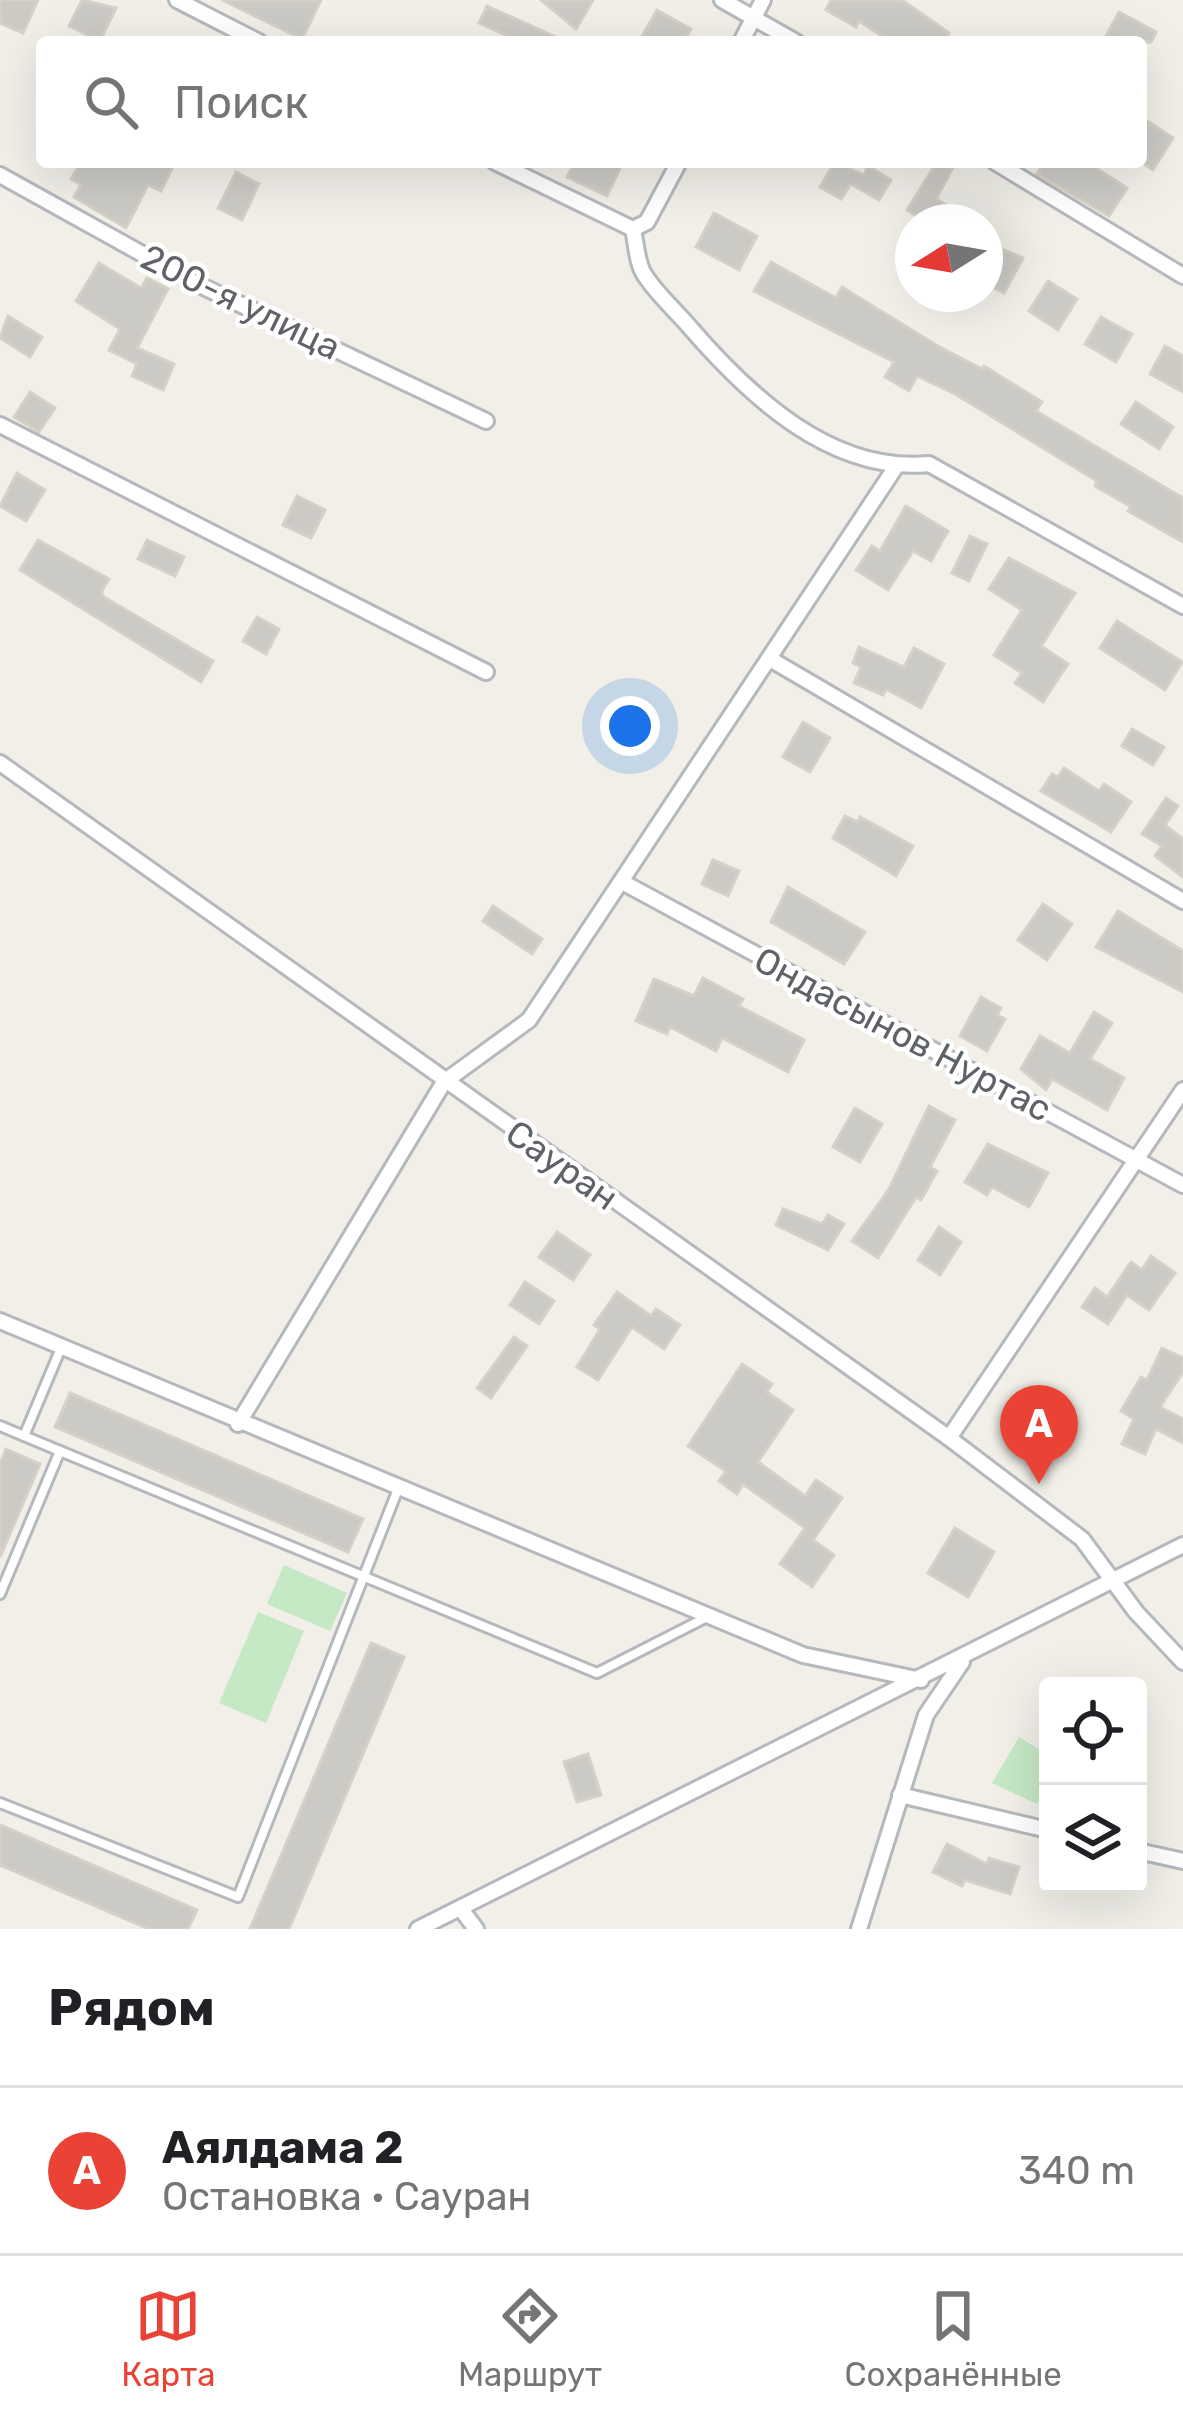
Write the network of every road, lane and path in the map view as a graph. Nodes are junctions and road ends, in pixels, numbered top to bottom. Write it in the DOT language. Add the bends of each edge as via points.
graph roads {
  1 [pos="177,0"];
  2 [pos="722,0"];
  3 [pos="763,0"];
  4 [pos="754,16"];
  5 [pos="248,36"];
  6 [pos="744,36"];
  7 [pos="786,36"];
  8 [pos="507,168"];
  9 [pos="676,168"];
  10 [pos="1005,168"];
  11 [pos="0,175"];
  12 [pos="633,229"];
  13 [pos="1183,276"];
  14 [pos="486,421"];
  15 [pos="0,425"];
  16 [pos="895,468"];
  17 [pos="1183,606"];
  18 [pos="770,659"];
  19 [pos="486,672"];
  20 [pos="0,764"];
  21 [pos="624,883"];
  22 [pos="1183,901"];
  23 [pos="444,1082"];
  24 [pos="1183,1090"];
  25 [pos="1136,1160"];
  26 [pos="1183,1185"];
  27 [pos="0,1322"];
  28 [pos="61,1348"];
  29 [pos="238,1424"];
  30 [pos="0,1426"];
  31 [pos="24,1436"];
  32 [pos="949,1438"];
  33 [pos="60,1451"];
  34 [pos="398,1487"];
  35 [pos="1183,1545"];
  36 [pos="362,1574"];
  37 [pos="1115,1577"];
  38 [pos="0,1594"];
  39 [pos="707,1617"];
  40 [pos="965,1658"];
  41 [pos="1183,1662"];
  42 [pos="921,1680"];
  43 [pos="899,1795"];
  44 [pos="0,1803"];
  45 [pos="1039,1828"];
  46 [pos="1147,1853"];
  47 [pos="1183,1861"];
  48 [pos="461,1909"];
  49 [pos="418,1929"];
  50 [pos="477,1929"];
  51 [pos="859,1929"];
  1 -- 5 [label="street"];
  2 -- 4 [label="street"];
  3 -- 4 [label="street"];
  4 -- 6 [label="street"];
  4 -- 7 [label="street"];
  8 -- 12 [label="street"];
  9 -- 12 [label="street" via="647,222"];
  10 -- 13 [label="street"];
  11 -- 14 [label="street, 200-я улица" via="191,281"];
  12 -- 16 [label="street" via="642,272 764,404 824,443"];
  15 -- 19 [label="street"];
  16 -- 17 [label="street" via="929,464"];
  16 -- 18 [label="street"];
  18 -- 21 [label="street"];
  18 -- 22 [label="street"];
  20 -- 23 [label="street, Сауран"];
  21 -- 23 [label="street" via="529,1020"];
  21 -- 25 [label="street, Ондасынов Нуртас"];
  23 -- 29 [label="street"];
  23 -- 32 [label="street, Сауран"];
  24 -- 25 [label="street"];
  25 -- 26 [label="street, Ондасынов Нуртас"];
  25 -- 32 [label="street"];
  27 -- 28 [label="street"];
  28 -- 29 [label="street"];
  28 -- 31 [label="lane"];
  29 -- 34 [label="street"];
  30 -- 31 [label="lane"];
  31 -- 33 [label="lane"];
  32 -- 37 [label="street, Сауран" via="1082,1539"];
  33 -- 36 [label="lane"];
  33 -- 38 [label="lane"];
  34 -- 36 [label="lane"];
  34 -- 39 [label="street"];
  35 -- 37 [label="street"];
  36 -- 39 [label="lane" via="597,1673"];
  36 -- 44 [label="lane" via="238,1897"];
  37 -- 40 [label="street"];
  37 -- 41 [label="street, Сауран"];
  39 -- 42 [label="street" via="803,1655"];
  40 -- 42 [label="street"];
  40 -- 43 [label="street" via="926,1714"];
  42 -- 48 [label="street"];
  43 -- 45 [label="street"];
  43 -- 51 [label="street"];
  46 -- 47 [label="street"];
  48 -- 49 [label="street"];
  48 -- 50 [label="street"];
}
